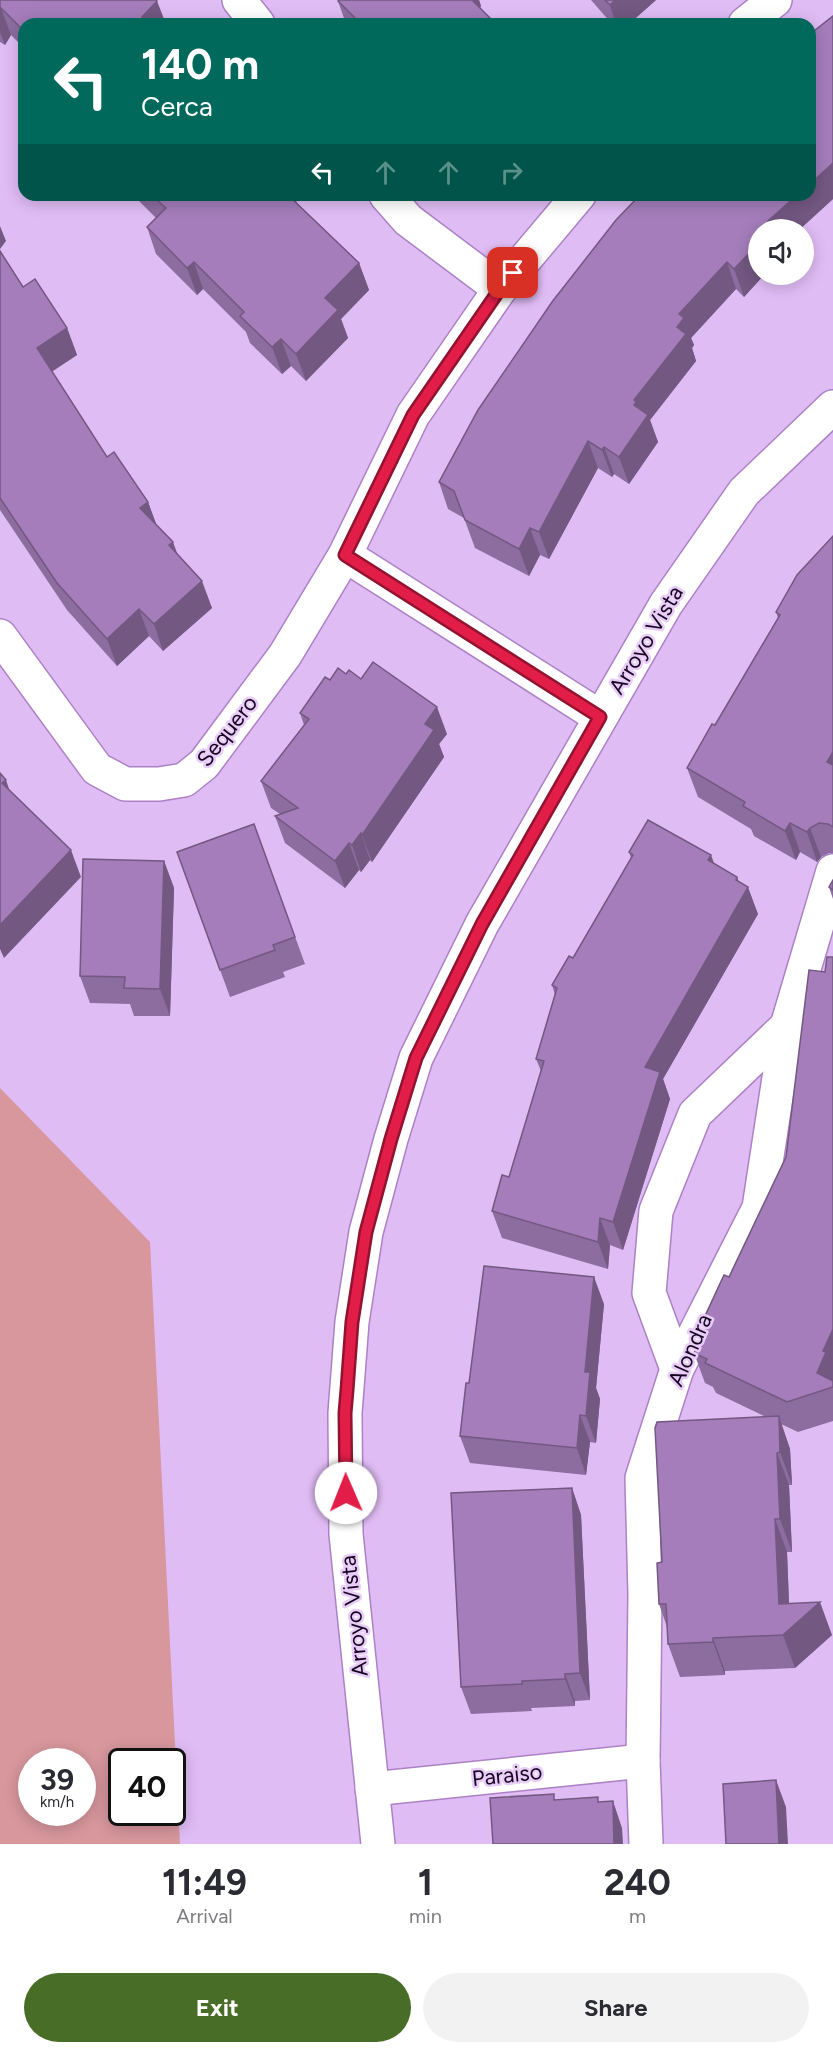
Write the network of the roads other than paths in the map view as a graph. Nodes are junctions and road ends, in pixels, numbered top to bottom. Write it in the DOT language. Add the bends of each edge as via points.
graph roads {
  1 [pos="239,0"];
  2 [pos="775,0"];
  3 [pos="253,18"];
  4 [pos="752,18"];
  5 [pos="392,201"];
  6 [pos="574,201"];
  7 [pos="500,289"];
  8 [pos="833,407"];
  9 [pos="345,555"];
  10 [pos="0,636"];
  11 [pos="600,717"];
  12 [pos="833,871"];
  13 [pos="787,1026"];
  14 [pos="677,1369"];
  15 [pos="643,1761"];
  16 [pos="372,1789"];
  17 [pos="378,1844"];
  18 [pos="646,1844"];
  1 -- 3 [label="street"];
  2 -- 4 [label="street"];
  5 -- 7 [label="street" via="408,220"];
  6 -- 7 [label="street, Sequero"];
  7 -- 9 [label="street, Sequero" via="413,415"];
  8 -- 11 [label="street, Arroyo Vista" via="744,492 666,604"];
  9 -- 10 [label="street, Sequero" via="285,655 204,764 184,780 125,784 97,768"];
  9 -- 11 [label="street"];
  11 -- 16 [label="street, Arroyo Vista" via="482,924 416,1058 366,1232 352,1322 345,1413 346,1534"];
  12 -- 13 [label="street, Alondra"];
  13 -- 14 [label="street, Alondra" via="759,1208"];
  13 -- 14 [label="street" via="695,1114 656,1211 649,1293"];
  14 -- 15 [label="street, Alondra" via="642,1478"];
  15 -- 16 [label="street, Paraiso"];
  15 -- 18 [label="street, Alondra"];
  16 -- 17 [label="street, Arroyo Vista"];
}
